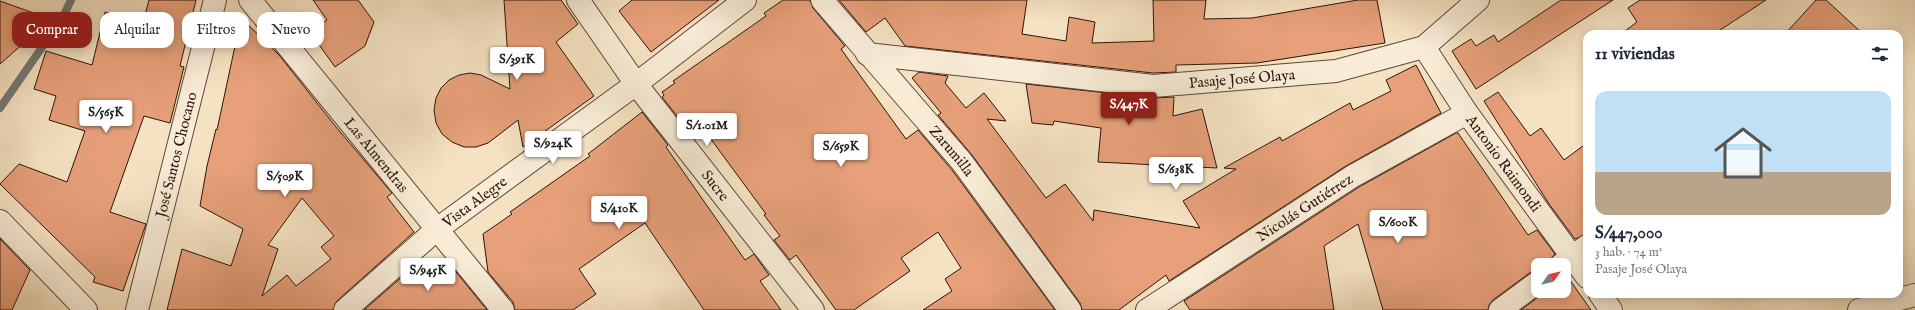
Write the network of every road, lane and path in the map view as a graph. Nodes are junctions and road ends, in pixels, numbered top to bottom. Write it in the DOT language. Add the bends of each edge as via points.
graph roads {
  1 [pos="215,0"];
  2 [pos="250,0"];
  3 [pos="578,0"];
  4 [pos="745,0"];
  5 [pos="822,0"];
  6 [pos="1478,0"];
  7 [pos="1424,47"];
  8 [pos="867,54"];
  9 [pos="636,84"];
  10 [pos="1468,114"];
  11 [pos="0,221"];
  12 [pos="436,230"];
  13 [pos="1573,256"];
  14 [pos="1583,270"];
  15 [pos="1531,287"];
  16 [pos="1915,296"];
  17 [pos="1603,298"];
  18 [pos="86,310"];
  19 [pos="137,310"];
  20 [pos="345,310"];
  21 [pos="503,310"];
  22 [pos="813,310"];
  23 [pos="1070,310"];
  24 [pos="1147,310"];
  25 [pos="1500,310"];
  26 [pos="1611,310"];
  27 [pos="1859,310"];
  1 -- 19 [label="street, José Santos Chocano"];
  2 -- 12 [label="street, Las Almendras"];
  3 -- 9 [label="street, Sucre"];
  4 -- 9 [label="street, Vista Alegre"];
  5 -- 8 [label="street, Zarumilla"];
  6 -- 7 [label="street"];
  7 -- 8 [label="street, Pasaje José Olaya" via="1336,71 1154,86"];
  7 -- 10 [label="street, Antonio Raimondi"];
  8 -- 23 [label="street, Zarumilla" via="962,162"];
  9 -- 12 [label="street, Vista Alegre"];
  9 -- 22 [label="street, Sucre"];
  10 -- 13 [label="street, Antonio Raimondi"];
  10 -- 24 [label="street, Nicolás Gutiérrez" via="1353,176"];
  11 -- 18 [label="street"];
  12 -- 20 [label="street, Vista Alegre"];
  12 -- 21 [label="street, Las Almendras"];
  13 -- 14 [label="street, Antonio Raimondi"];
  15 -- 25 [label="street"];
  16 -- 27 [label="street"];
  17 -- 26 [label="street"];
}
